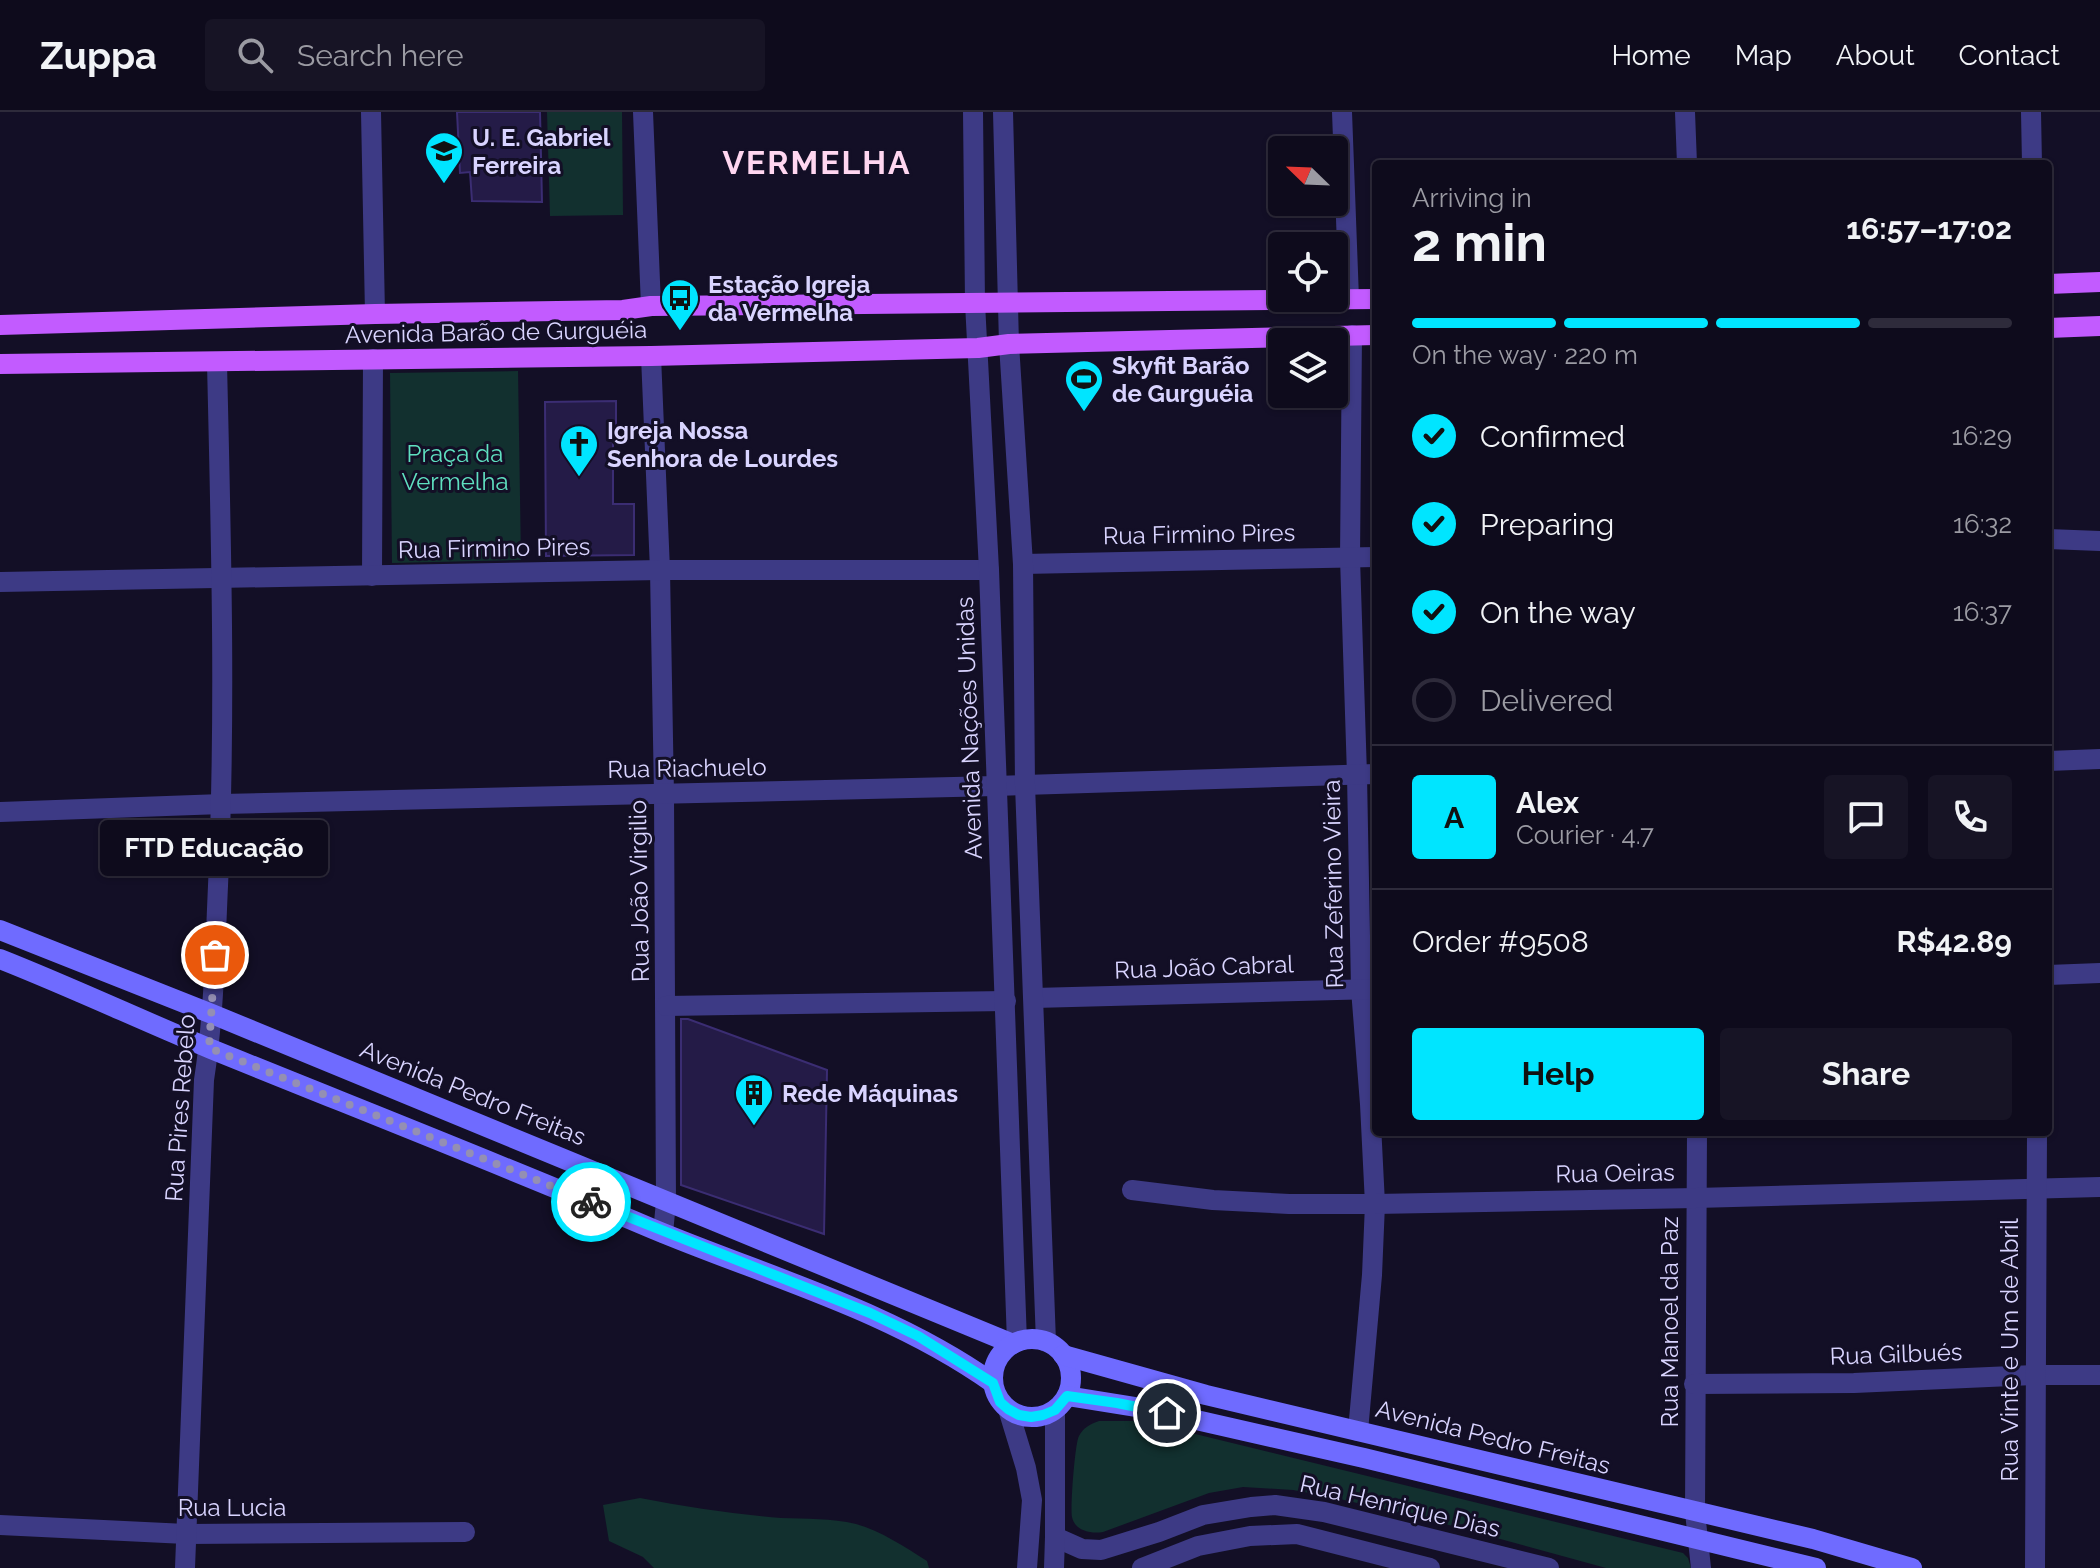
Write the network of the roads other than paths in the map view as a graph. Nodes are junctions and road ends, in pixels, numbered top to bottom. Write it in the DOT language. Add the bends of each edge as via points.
graph roads {
  1 [pos="371,112"];
  2 [pos="643,112"];
  3 [pos="973,112"];
  4 [pos="1003,112"];
  5 [pos="1342,112"];
  6 [pos="1685,112"];
  7 [pos="2031,112"];
  8 [pos="1687,160"];
  9 [pos="2032,160"];
  10 [pos="2100,282"];
  11 [pos="2052,284"];
  12 [pos="1349,299"];
  13 [pos="1372,299"];
  14 [pos="1007,302"];
  15 [pos="975,303"];
  16 [pos="651,306"];
  17 [pos="375,314"];
  18 [pos="0,325"];
  19 [pos="2100,326"];
  20 [pos="2052,328"];
  21 [pos="1352,335"];
  22 [pos="1372,335"];
  23 [pos="1009,344"];
  24 [pos="978,348"];
  25 [pos="651,356"];
  26 [pos="373,359"];
  27 [pos="217,363"];
  28 [pos="0,364"];
  29 [pos="2052,539"];
  30 [pos="2100,541"];
  31 [pos="1372,557"];
  32 [pos="1350,558"];
  33 [pos="1023,564"];
  34 [pos="660,570"];
  35 [pos="989,570"];
  36 [pos="372,576"];
  37 [pos="222,578"];
  38 [pos="0,582"];
  39 [pos="2100,759"];
  40 [pos="2052,761"];
  41 [pos="1367,775"];
  42 [pos="1025,785"];
  43 [pos="996,786"];
  44 [pos="664,795"];
  45 [pos="222,804"];
  46 [pos="0,812"];
  47 [pos="0,930"];
  48 [pos="0,959"];
  49 [pos="2100,973"];
  50 [pos="2052,975"];
  51 [pos="1368,989"];
  52 [pos="1034,998"];
  53 [pos="1006,1001"];
  54 [pos="666,1006"];
  55 [pos="212,1014"];
  56 [pos="209,1048"];
  57 [pos="1697,1136"];
  58 [pos="2037,1136"];
  59 [pos="2100,1187"];
  60 [pos="2035,1188"];
  61 [pos="1132,1190"];
  62 [pos="1696,1198"];
  63 [pos="666,1202"];
  64 [pos="1375,1204"];
  65 [pos="663,1233"];
  66 [pos="1015,1343"];
  67 [pos="1054,1349"];
  68 [pos="2035,1375"];
  69 [pos="2100,1375"];
  70 [pos="993,1383"];
  71 [pos="1694,1384"];
  72 [pos="1061,1403"];
  73 [pos="1008,1409"];
  74 [pos="1358,1431"];
  75 [pos="1695,1512"];
  76 [pos="0,1525"];
  77 [pos="1377,1525"];
  78 [pos="465,1532"];
  79 [pos="186,1534"];
  80 [pos="1055,1537"];
  81 [pos="1696,1538"];
  82 [pos="1371,1553"];
  83 [pos="1777,1563"];
  84 [pos="185,1568"];
  85 [pos="1027,1568"];
  86 [pos="1054,1568"];
  87 [pos="1142,1568"];
  88 [pos="1430,1568"];
  89 [pos="1549,1568"];
  90 [pos="1701,1568"];
  91 [pos="1816,1568"];
  92 [pos="1912,1568"];
  93 [pos="2035,1568"];
  1 -- 17 [label="street"];
  2 -- 16 [label="street"];
  3 -- 15 [label="street, Avenida Nações Unidas"];
  4 -- 14 [label="street"];
  5 -- 12 [label="street"];
  6 -- 8 [label="street"];
  7 -- 9 [label="street"];
  10 -- 11 [label="main road"];
  12 -- 13 [label="main road, Avenida Barão de Gurguéia"];
  12 -- 14 [label="main road, Avenida Barão de Gurguéia"];
  14 -- 15 [label="main road, Avenida Barão de Gurguéia"];
  14 -- 23 [label="street"];
  15 -- 16 [label="main road, Avenida Barão de Gurguéia"];
  15 -- 24 [label="street, Avenida Nações Unidas"];
  16 -- 17 [label="main road, Avenida Barão de Gurguéia"];
  17 -- 18 [label="main road, Avenida Barão de Gurguéia"];
  19 -- 20 [label="main road"];
  21 -- 22 [label="main road, Avenida Barão de Gurguéia"];
  21 -- 23 [label="main road, Avenida Barão de Gurguéia"];
  21 -- 32 [label="street, Rua Zeferino Vieira"];
  23 -- 24 [label="main road, Avenida Barão de Gurguéia"];
  23 -- 33 [label="street"];
  24 -- 25 [label="main road, Avenida Barão de Gurguéia"];
  24 -- 35 [label="street, Avenida Nações Unidas"];
  25 -- 26 [label="main road, Avenida Barão de Gurguéia"];
  25 -- 34 [label="street, Rua João Virgilio"];
  26 -- 27 [label="main road, Avenida Barão de Gurguéia"];
  26 -- 36 [label="street"];
  27 -- 28 [label="main road, Avenida Barão de Gurguéia"];
  27 -- 37 [label="street, Rua Pires Rebelo"];
  29 -- 30 [label="street"];
  31 -- 32 [label="street, Rua Firmino Pires"];
  32 -- 33 [label="street, Rua Firmino Pires"];
  32 -- 41 [label="street, Rua Zeferino Vieira"];
  33 -- 42 [label="street"];
  34 -- 35 [label="street, Rua Firmino Pires"];
  34 -- 36 [label="street, Rua Firmino Pires"];
  34 -- 44 [label="street, Rua João Virgilio"];
  35 -- 43 [label="street, Avenida Nações Unidas"];
  36 -- 37 [label="street, Rua Firmino Pires"];
  37 -- 38 [label="street, Rua Firmino Pires"];
  37 -- 45 [label="street, Rua Pires Rebelo"];
  39 -- 40 [label="street"];
  41 -- 42 [label="street, Rua Riachuelo"];
  41 -- 51 [label="street, Rua Zeferino Vieira"];
  42 -- 43 [label="street, Rua Riachuelo"];
  42 -- 52 [label="street"];
  43 -- 44 [label="street, Rua Riachuelo"];
  43 -- 53 [label="street, Avenida Nações Unidas"];
  44 -- 45 [label="street, Rua Riachuelo"];
  44 -- 54 [label="street, Rua João Virgilio"];
  45 -- 46 [label="street, Rua Riachuelo"];
  45 -- 55 [label="street, Rua Pires Rebelo"];
  47 -- 55 [label="main road, Avenida Pedro Freitas"];
  48 -- 56 [label="main road"];
  49 -- 50 [label="street"];
  51 -- 52 [label="street, Rua João Cabral"];
  51 -- 64 [label="street, Rua Zeferino Vieira"];
  52 -- 67 [label="street"];
  53 -- 54 [label="street"];
  53 -- 66 [label="street, Avenida Nações Unidas"];
  54 -- 63 [label="street, Rua João Virgilio"];
  55 -- 56 [label="street, Rua Pires Rebelo"];
  55 -- 63 [label="main road, Avenida Pedro Freitas"];
  56 -- 65 [label="main road"];
  56 -- 79 [label="street, Rua Pires Rebelo"];
  57 -- 62 [label="street, Rua Manoel da Paz"];
  58 -- 60 [label="street, Rua Vinte e Um de Abril"];
  59 -- 60 [label="street, Rua Oeiras"];
  60 -- 62 [label="street, Rua Oeiras"];
  60 -- 68 [label="street, Rua Vinte e Um de Abril"];
  61 -- 64 [label="street, Rua Oeiras" via="1213,1200"];
  62 -- 64 [label="street, Rua Oeiras"];
  62 -- 71 [label="street, Rua Manoel da Paz"];
  63 -- 65 [label="street, Rua João Virgilio"];
  63 -- 66 [label="main road, Avenida Pedro Freitas"];
  64 -- 74 [label="street, Rua Zeferino Vieira"];
  65 -- 70 [label="main road" via="870,1313"];
  66 -- 67 [label="main road" via="1026,1340"];
  66 -- 70 [label="main road" via="997,1361"];
  67 -- 72 [label="main road" via="1070,1373"];
  67 -- 74 [label="main road, Avenida Pedro Freitas" via="1206,1395"];
  68 -- 69 [label="street, Rua Gilbués"];
  68 -- 71 [label="street, Rua Gilbués"];
  68 -- 93 [label="street, Rua Vinte e Um de Abril"];
  70 -- 73 [label="main road"];
  71 -- 75 [label="street, Rua Manoel da Paz"];
  72 -- 73 [label="main road" via="1031,1417"];
  72 -- 80 [label="street"];
  72 -- 81 [label="main road, Avenida Pedro Freitas" via="1117,1403 1186,1417"];
  73 -- 85 [label="street" via="1032,1500"];
  74 -- 75 [label="main road, Avenida Pedro Freitas"];
  75 -- 81 [label="street, Rua Manoel da Paz"];
  75 -- 92 [label="main road, Avenida Pedro Freitas"];
  76 -- 79 [label="street, Rua Lucia"];
  77 -- 80 [label="street, Rua Henrique Dias" via="1275,1505 1203,1515 1101,1550 1082,1549"];
  77 -- 82 [label="street"];
  77 -- 89 [label="street, Rua Henrique Dias"];
  78 -- 79 [label="street, Rua Lucia"];
  79 -- 84 [label="street, Rua Pires Rebelo"];
  80 -- 86 [label="street"];
  81 -- 83 [label="main road, Avenida Pedro Freitas"];
  81 -- 90 [label="street"];
  82 -- 87 [label="street, Rua Henrique Dias" via="1297,1534 1250,1536 1198,1546"];
  82 -- 88 [label="street, Rua Henrique Dias"];
  83 -- 91 [label="main road, Avenida Pedro Freitas"];
}
